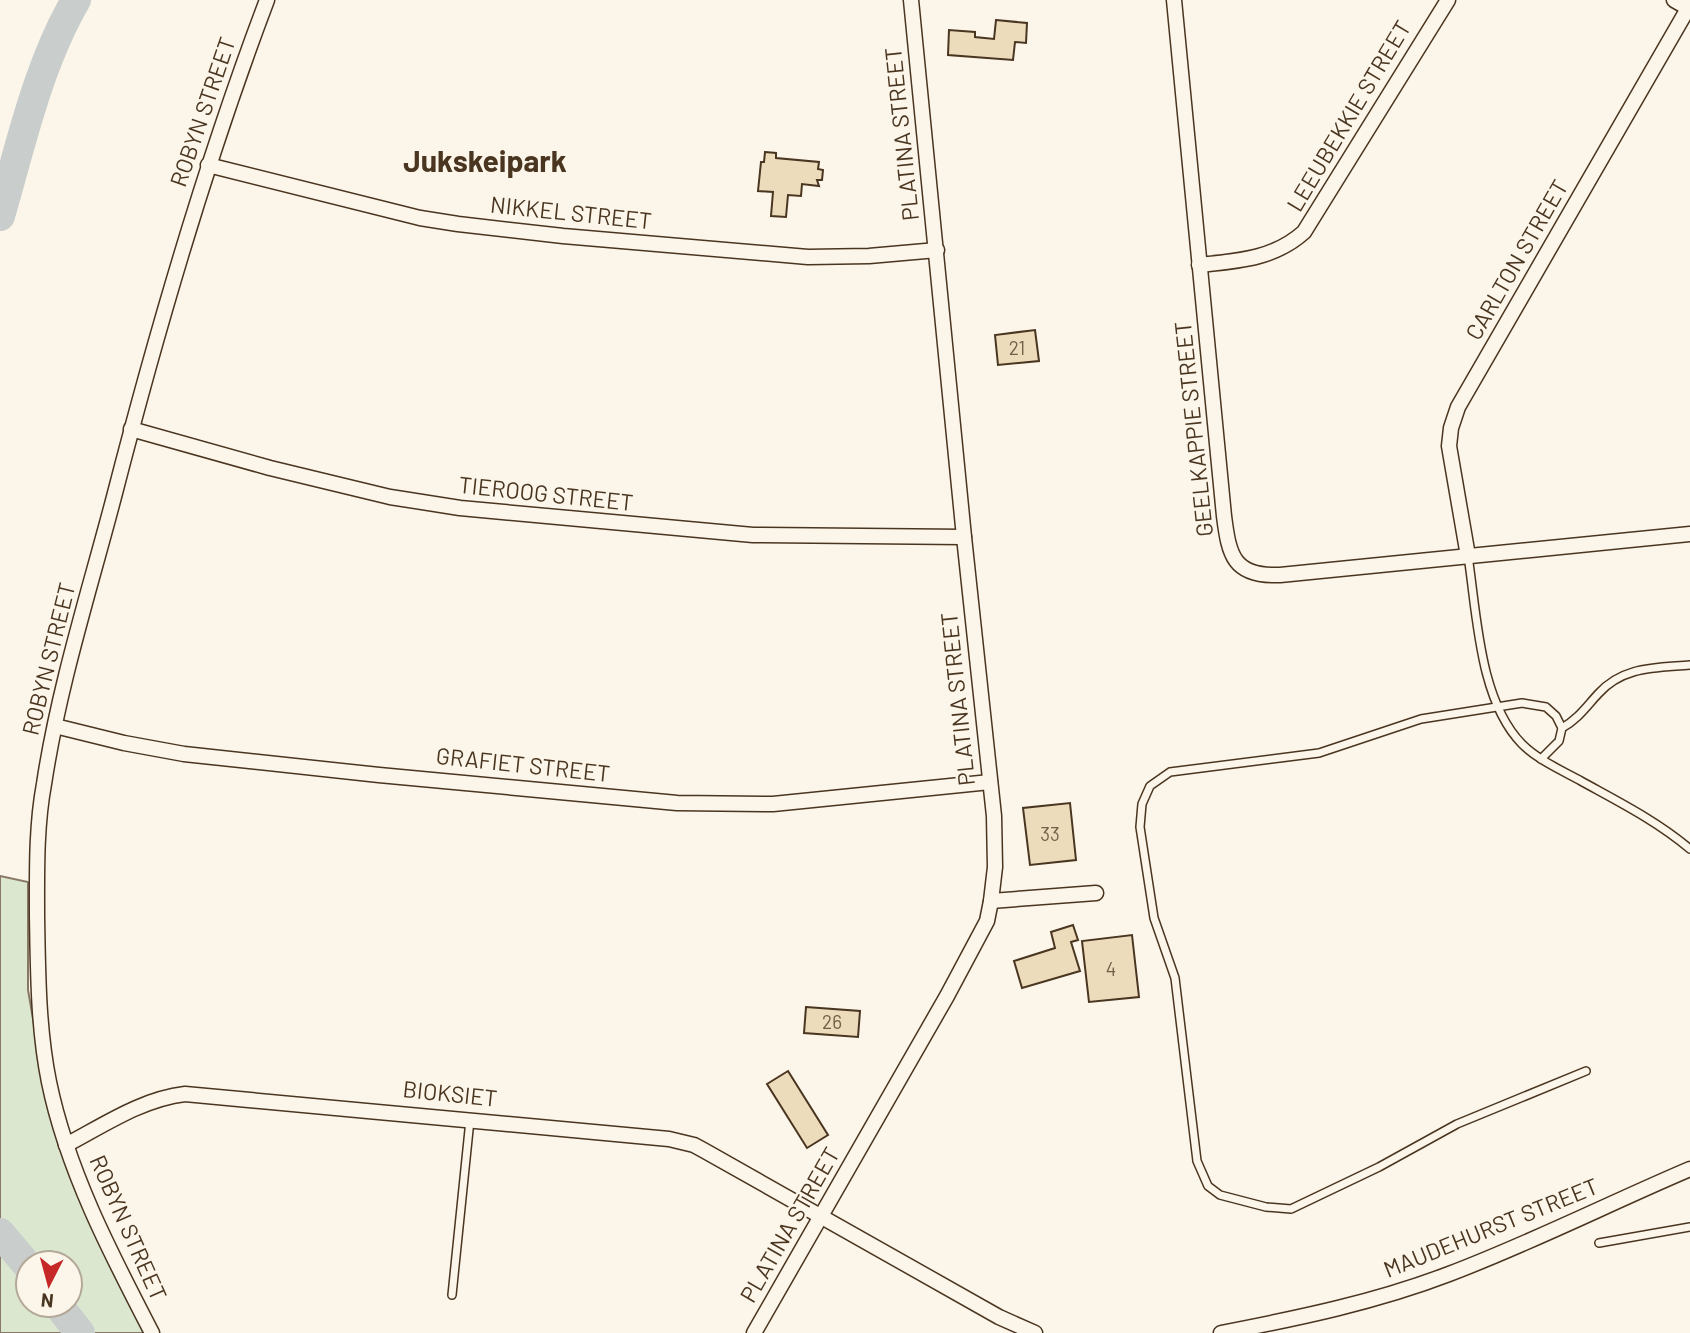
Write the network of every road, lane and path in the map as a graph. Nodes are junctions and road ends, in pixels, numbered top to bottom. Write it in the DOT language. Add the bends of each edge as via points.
graph roads {
  1 [pos="267,0"];
  2 [pos="911,0"];
  3 [pos="1174,0"];
  4 [pos="1448,0"];
  5 [pos="1674,0"];
  6 [pos="1689,6"];
  7 [pos="208,165"];
  8 [pos="937,250"];
  9 [pos="1199,265"];
  10 [pos="131,429"];
  11 [pos="1690,534"];
  12 [pos="964,537"];
  13 [pos="1468,556"];
  14 [pos="1690,665"];
  15 [pos="1498,708"];
  16 [pos="55,726"];
  17 [pos="1562,728"];
  18 [pos="1541,759"];
  19 [pos="990,782"];
  20 [pos="1690,849"];
  21 [pos="1096,892"];
  22 [pos="991,901"];
  23 [pos="1586,1071"];
  24 [pos="470,1119"];
  25 [pos="66,1144"];
  26 [pos="1688,1174"];
  27 [pos="821,1216"];
  28 [pos="1690,1227"];
  29 [pos="1599,1243"];
  30 [pos="452,1295"];
  31 [pos="1288,1327"];
  32 [pos="152,1333"];
  33 [pos="754,1333"];
  34 [pos="1035,1333"];
  35 [pos="1221,1333"];
  1 -- 7 [label="street, ROBYN STREET"];
  2 -- 8 [label="street, PLATINA STREET"];
  3 -- 9 [label="street, GEELKAPPIE STREET"];
  4 -- 9 [label="street, LEEUBEKKIE STREET" via="1304,232 1262,257"];
  5 -- 6 [label="street"];
  6 -- 13 [label="street, CARLTON STREET" via="1458,407 1449,446"];
  7 -- 8 [label="street, NIKKEL STREET" via="420,218 471,226 808,257"];
  7 -- 10 [label="street, ROBYN STREET"];
  8 -- 12 [label="street, PLATINA STREET"];
  9 -- 13 [label="street, GEELKAPPIE STREET" via="1224,516 1233,559 1251,572 1268,575"];
  10 -- 12 [label="street, TIEROOG STREET" via="390,497 460,508 764,536"];
  10 -- 16 [label="street, ROBYN STREET"];
  11 -- 13 [label="street, GEELKAPPIE STREET"];
  12 -- 19 [label="street, PLATINA STREET"];
  13 -- 15 [label="lane" via="1487,676"];
  14 -- 17 [label="lane" via="1620,675"];
  15 -- 17 [label="lane" via="1540,705 1556,716"];
  15 -- 18 [label="lane" via="1523,745"];
  15 -- 23 [label="lane" via="1421,719 1319,753 1170,772 1150,786 1142,804 1140,827 1154,918 1177,986 1197,1161 1208,1186 1220,1195 1291,1209 1457,1124"];
  16 -- 19 [label="street, GRAFIET STREET" via="198,756 677,803 773,804"];
  16 -- 25 [label="street, ROBYN STREET" via="39,823 38,966 46,1060"];
  17 -- 18 [label="lane" via="1559,741"];
  18 -- 20 [label="lane" via="1657,824"];
  19 -- 22 [label="street, PLATINA STREET" via="995,816"];
  21 -- 22 [label="street"];
  22 -- 27 [label="street, PLATINA STREET" via="987,921 953,986"];
  24 -- 25 [label="street, BIOKSIET" via="185,1094 141,1106"];
  24 -- 27 [label="street, BIOKSIET" via="681,1142"];
  24 -- 30 [label="lane"];
  25 -- 32 [label="street, ROBYN STREET"];
  26 -- 31 [label="street, MAUDEHURST STREET" via="1451,1274"];
  27 -- 33 [label="street, PLATINA STREET"];
  27 -- 34 [label="street"];
  28 -- 29 [label="lane"];
  31 -- 35 [label="street, MAUDEHURST STREET"];
}
